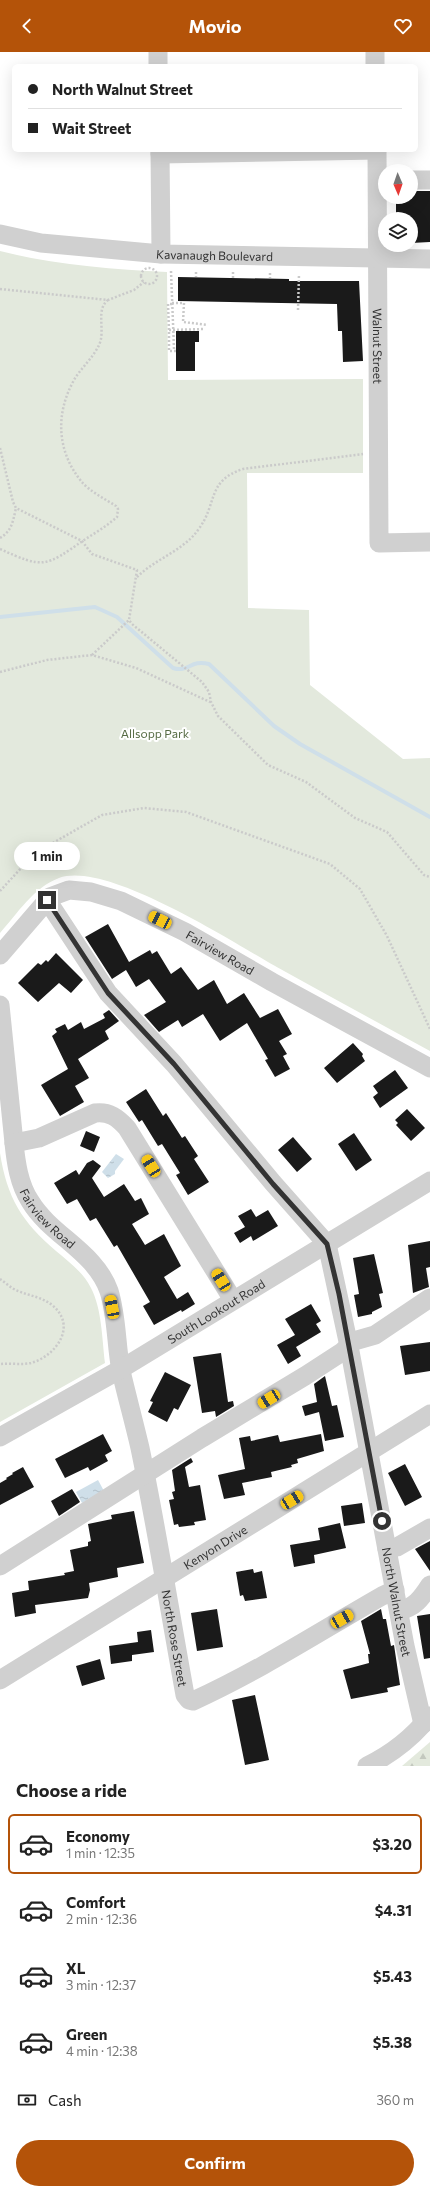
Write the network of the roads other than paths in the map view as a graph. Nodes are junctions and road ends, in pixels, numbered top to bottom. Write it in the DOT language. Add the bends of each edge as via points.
graph roads {
  1 [pos="158,52"];
  2 [pos="375,52"];
  3 [pos="158,64"];
  4 [pos="375,64"];
  5 [pos="160,152"];
  6 [pos="377,152"];
  7 [pos="379,164"];
  8 [pos="418,180"];
  9 [pos="430,180"];
  10 [pos="381,204"];
  11 [pos="0,234"];
  12 [pos="161,254"];
  13 [pos="379,259"];
  14 [pos="430,259"];
  15 [pos="430,542"];
  16 [pos="47,900"];
  17 [pos="0,956"];
  18 [pos="0,1005"];
  19 [pos="430,1068"];
  20 [pos="14,1143"];
  21 [pos="430,1181"];
  22 [pos="327,1244"];
  23 [pos="430,1298"];
  24 [pos="234,1300"];
  25 [pos="349,1346"];
  26 [pos="121,1369"];
  27 [pos="430,1414"];
  28 [pos="0,1438"];
  29 [pos="368,1451"];
  30 [pos="144,1475"];
  31 [pos="430,1528"];
  32 [pos="387,1549"];
  33 [pos="0,1566"];
  34 [pos="163,1579"];
  35 [pos="430,1585"];
  36 [pos="395,1590"];
  37 [pos="399,1612"];
  38 [pos="0,1680"];
  39 [pos="427,1720"];
  40 [pos="368,1766"];
  1 -- 3 [label="street"];
  2 -- 4 [label="street"];
  5 -- 12 [label="street"];
  6 -- 7 [label="street, Walnut Street"];
  8 -- 9 [label="street"];
  10 -- 13 [label="street, Walnut Street"];
  11 -- 12 [label="street, Kavanaugh Boulevard" via="41,243"];
  12 -- 13 [label="street, Kavanaugh Boulevard"];
  13 -- 14 [label="street, Kavanaugh Boulevard"];
  13 -- 15 [label="street, Walnut Street" via="379,543"];
  16 -- 17 [label="street, Fairview Road"];
  16 -- 19 [label="street, Fairview Road" via="63,891 76,890 136,907 213,946 272,982"];
  16 -- 22 [label="street" via="108,993 174,1064 273,1184"];
  18 -- 20 [label="street, Fairview Road"];
  20 -- 24 [label="street" via="39,1138 95,1113 111,1114 119,1119"];
  20 -- 26 [label="street, Fairview Road" via="20,1178 30,1202 49,1225 88,1258 106,1284"];
  21 -- 22 [label="street, South Lookout Road"];
  22 -- 24 [label="street, South Lookout Road"];
  22 -- 25 [label="street, North Walnut Street"];
  23 -- 25 [label="street" via="375,1335 354,1341"];
  24 -- 26 [label="street, South Lookout Road"];
  25 -- 29 [label="street, North Walnut Street"];
  25 -- 30 [label="street"];
  26 -- 28 [label="street, South Lookout Road"];
  26 -- 30 [label="street, North Rose Street"];
  27 -- 29 [label="street, Kenyon Drive"];
  29 -- 32 [label="street, North Walnut Street"];
  29 -- 34 [label="street, Kenyon Drive"];
  30 -- 33 [label="street"];
  30 -- 34 [label="street, North Rose Street"];
  31 -- 32 [label="street"];
  32 -- 36 [label="street, North Walnut Street"];
  34 -- 36 [label="street, North Rose Street" via="184,1695 193,1701 238,1679"];
  34 -- 38 [label="street, Kenyon Drive"];
  35 -- 37 [label="street" via="417,1603"];
  36 -- 37 [label="street, North Walnut Street"];
  37 -- 39 [label="street, North Walnut Street"];
  39 -- 40 [label="street" via="392,1752"];
}
